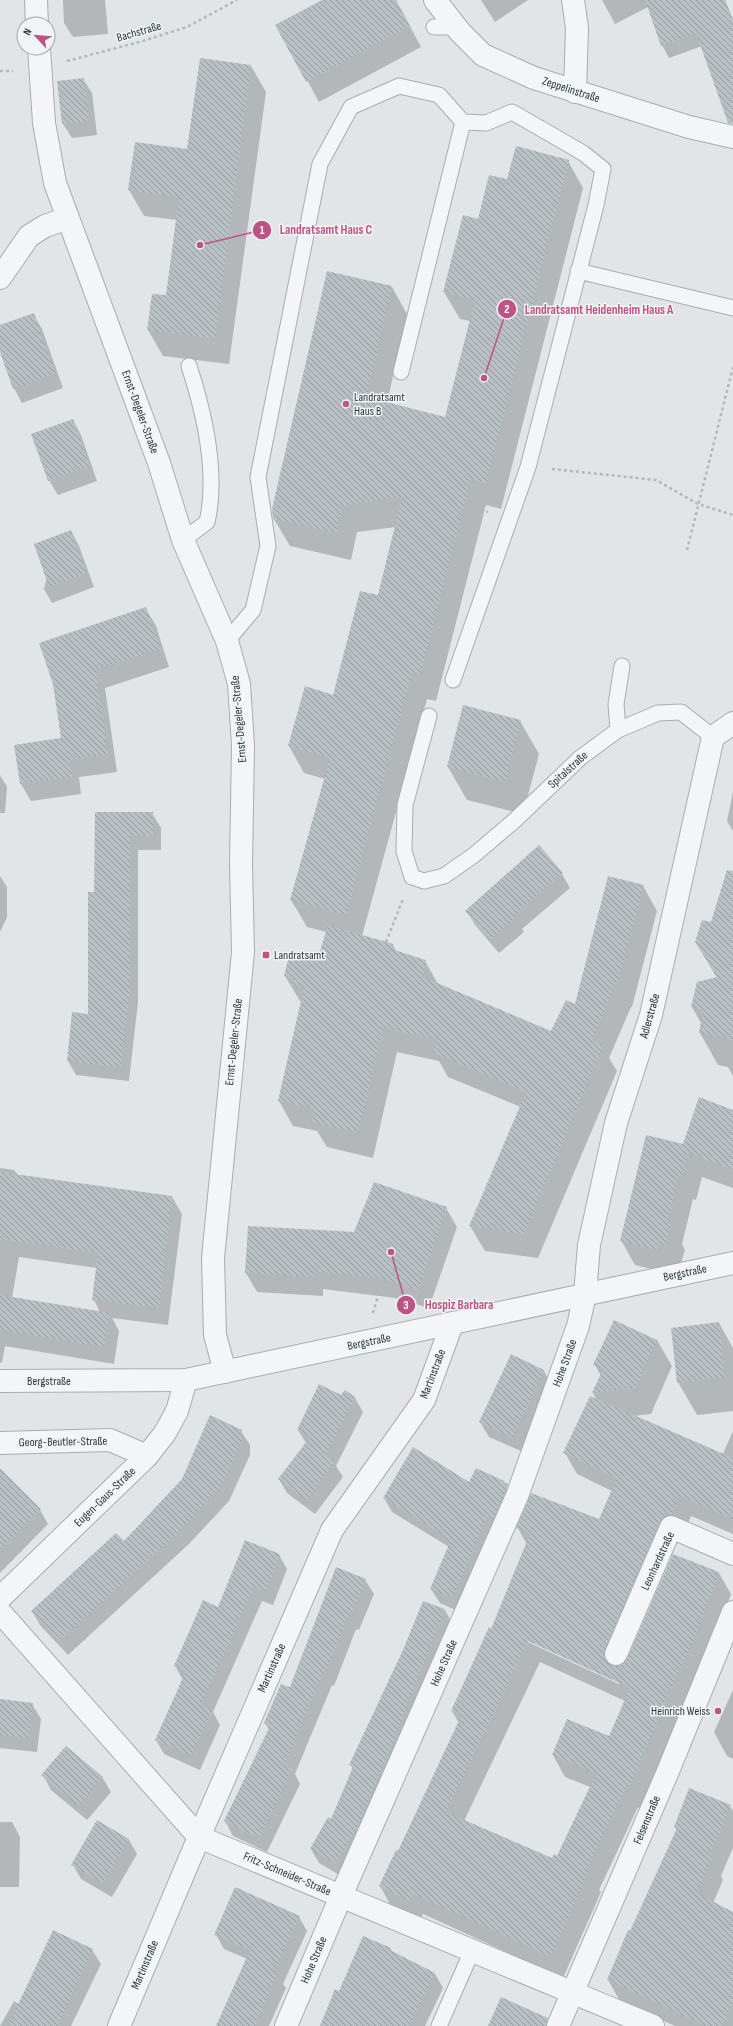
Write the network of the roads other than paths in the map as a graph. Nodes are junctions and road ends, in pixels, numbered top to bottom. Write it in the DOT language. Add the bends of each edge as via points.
graph roads {
  1 [pos="36,0"];
  2 [pos="435,0"];
  3 [pos="573,0"];
  4 [pos="37,16"];
  5 [pos="434,27"];
  6 [pos="457,27"];
  7 [pos="40,58"];
  8 [pos="575,92"];
  9 [pos="463,122"];
  10 [pos="733,137"];
  11 [pos="68,218"];
  12 [pos="578,271"];
  13 [pos="0,278"];
  14 [pos="733,308"];
  15 [pos="190,366"];
  16 [pos="400,372"];
  17 [pos="183,540"];
  18 [pos="227,641"];
  19 [pos="622,666"];
  20 [pos="453,680"];
  21 [pos="429,716"];
  22 [pos="733,723"];
  23 [pos="618,730"];
  24 [pos="713,737"];
  25 [pos="733,1263"];
  26 [pos="585,1294"];
  27 [pos="452,1324"];
  28 [pos="225,1372"];
  29 [pos="186,1380"];
  30 [pos="0,1381"];
  31 [pos="0,1443"];
  32 [pos="147,1456"];
  33 [pos="733,1554"];
  34 [pos="0,1598"];
  35 [pos="0,1612"];
  36 [pos="733,1612"];
  37 [pos="616,1654"];
  38 [pos="199,1837"];
  39 [pos="341,1896"];
  40 [pos="472,1951"];
  41 [pos="572,1993"];
  42 [pos="119,2026"];
  43 [pos="286,2026"];
  44 [pos="439,2026"];
  45 [pos="558,2026"];
  46 [pos="653,2026"];
  1 -- 4 [label="street"];
  2 -- 6 [label="street, Zeppelinstraße"];
  3 -- 8 [label="street" via="577,28"];
  5 -- 6 [label="lane"];
  6 -- 8 [label="street, Zeppelinstraße" via="483,55 534,78"];
  7 -- 11 [label="street, Ernst-Degeler-Straße" via="48,150 55,183"];
  8 -- 10 [label="street, Zeppelinstraße" via="689,127"];
  9 -- 12 [label="lane" via="486,123 512,112 583,153 603,169"];
  9 -- 16 [label="lane"];
  9 -- 18 [label="lane" via="439,95 399,86 351,106 320,164 258,477 268,546 253,610"];
  11 -- 13 [label="street" via="45,226 29,236"];
  11 -- 17 [label="street, Ernst-Degeler-Straße" via="159,463"];
  12 -- 14 [label="lane"];
  12 -- 20 [label="lane" via="528,467"];
  15 -- 17 [label="lane" via="198,393 209,454 212,502 207,522"];
  17 -- 18 [label="street, Ernst-Degeler-Straße"];
  18 -- 28 [label="street, Ernst-Degeler-Straße" via="239,684 243,745 243,952 213,1258 215,1335"];
  19 -- 23 [label="lane" via="616,704"];
  21 -- 23 [label="lane, Spitalstraße" via="405,805 404,851 412,877 424,881 444,876 474,855 580,758"];
  22 -- 24 [label="street"];
  23 -- 24 [label="lane, Spitalstraße" via="658,713 681,712"];
  24 -- 26 [label="street, Adlerstraße" via="652,1015 616,1123 589,1245"];
  25 -- 26 [label="street, Bergstraße"];
  26 -- 27 [label="street, Bergstraße"];
  26 -- 39 [label="street, Hohe Straße" via="578,1326 517,1496"];
  27 -- 28 [label="street, Bergstraße"];
  27 -- 38 [label="street, Martinstraße" via="424,1400 332,1530"];
  28 -- 29 [label="street, Bergstraße"];
  29 -- 30 [label="street, Bergstraße"];
  29 -- 32 [label="street, Eugen-Gaus-Straße" via="177,1411 165,1433"];
  31 -- 32 [label="street, Georg-Beutler-Straße" via="110,1440"];
  32 -- 34 [label="street, Eugen-Gaus-Straße"];
  33 -- 37 [label="street, Leonhardstraße" via="671,1527"];
  35 -- 38 [label="street, Fritz-Schneider-Straße"];
  36 -- 41 [label="street, Felsenstraße" via="669,1769"];
  38 -- 39 [label="street, Fritz-Schneider-Straße"];
  38 -- 42 [label="street, Martinstraße"];
  39 -- 40 [label="street, Fritz-Schneider-Straße"];
  39 -- 43 [label="street, Hohe Straße"];
  40 -- 41 [label="street, Fritz-Schneider-Straße"];
  40 -- 44 [label="lane"];
  41 -- 45 [label="street, Felsenstraße"];
  41 -- 46 [label="street, Fritz-Schneider-Straße"];
}
